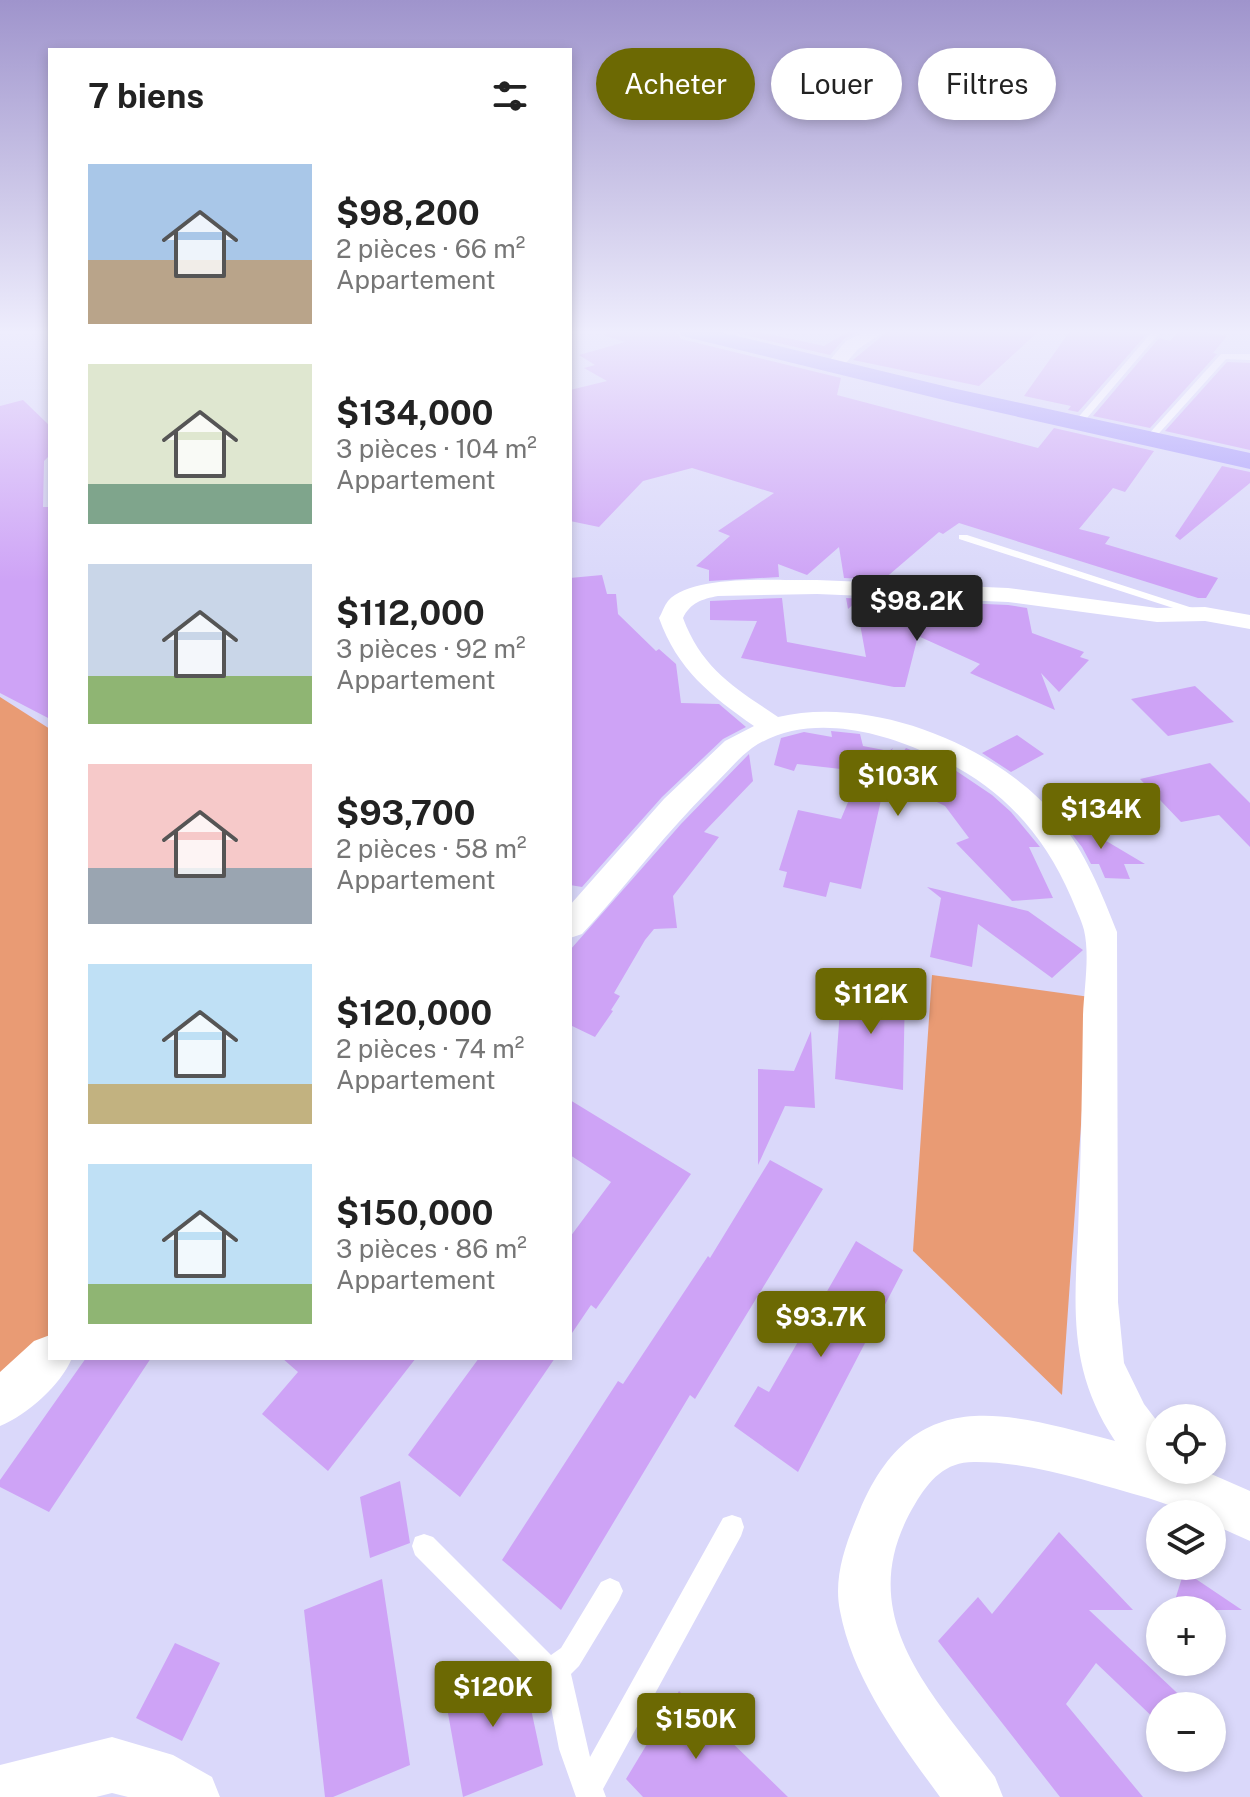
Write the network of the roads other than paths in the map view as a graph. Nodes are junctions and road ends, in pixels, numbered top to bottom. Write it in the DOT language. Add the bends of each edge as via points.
graph roads {
  1 [pos="1042,415"];
  2 [pos="1085,415"];
  3 [pos="1171,415"];
  4 [pos="1078,423"];
  5 [pos="1149,439"];
  6 [pos="1250,461"];
  7 [pos="963,537"];
  8 [pos="1205,614"];
  9 [pos="1250,622"];
  10 [pos="774,727"];
  11 [pos="572,923"];
  12 [pos="48,1359"];
  13 [pos="0,1403"];
  14 [pos="1146,1446"];
  15 [pos="1146,1469"];
  16 [pos="1187,1484"];
  17 [pos="1250,1516"];
  18 [pos="732,1527"];
  19 [pos="424,1546"];
  20 [pos="610,1591"];
  21 [pos="557,1669"];
  22 [pos="60,1787"];
  23 [pos="0,1793"];
  24 [pos="590,1793"];
  25 [pos="192,1797"];
  26 [pos="975,1797"];
  1 -- 4 [label="highway"];
  2 -- 4 [label="lane"];
  3 -- 5 [label="lane"];
  4 -- 5 [label="highway"];
  5 -- 6 [label="highway"];
  7 -- 8 [label="lane"];
  8 -- 9 [label="street"];
  8 -- 10 [label="street" via="1157,615 1008,595 817,587 718,589 678,604 671,618 690,660 709,682"];
  10 -- 11 [label="street" via="743,741 659,822"];
  10 -- 14 [label="street" via="830,718 858,720 964,758 1046,825 1076,875 1101,932 1096,1302 1102,1367"];
  12 -- 13 [label="street"];
  15 -- 26 [label="street" via="998,1440 958,1439 930,1448 906,1474 879,1518 867,1557 865,1609 886,1668"];
  16 -- 17 [label="street"];
  18 -- 24 [label="lane"];
  19 -- 21 [label="lane" via="545,1668"];
  20 -- 21 [label="lane" via="570,1657"];
  21 -- 24 [label="lane" via="573,1749"];
  22 -- 23 [label="street"];
  22 -- 25 [label="street" via="112,1765 153,1775"];
}
